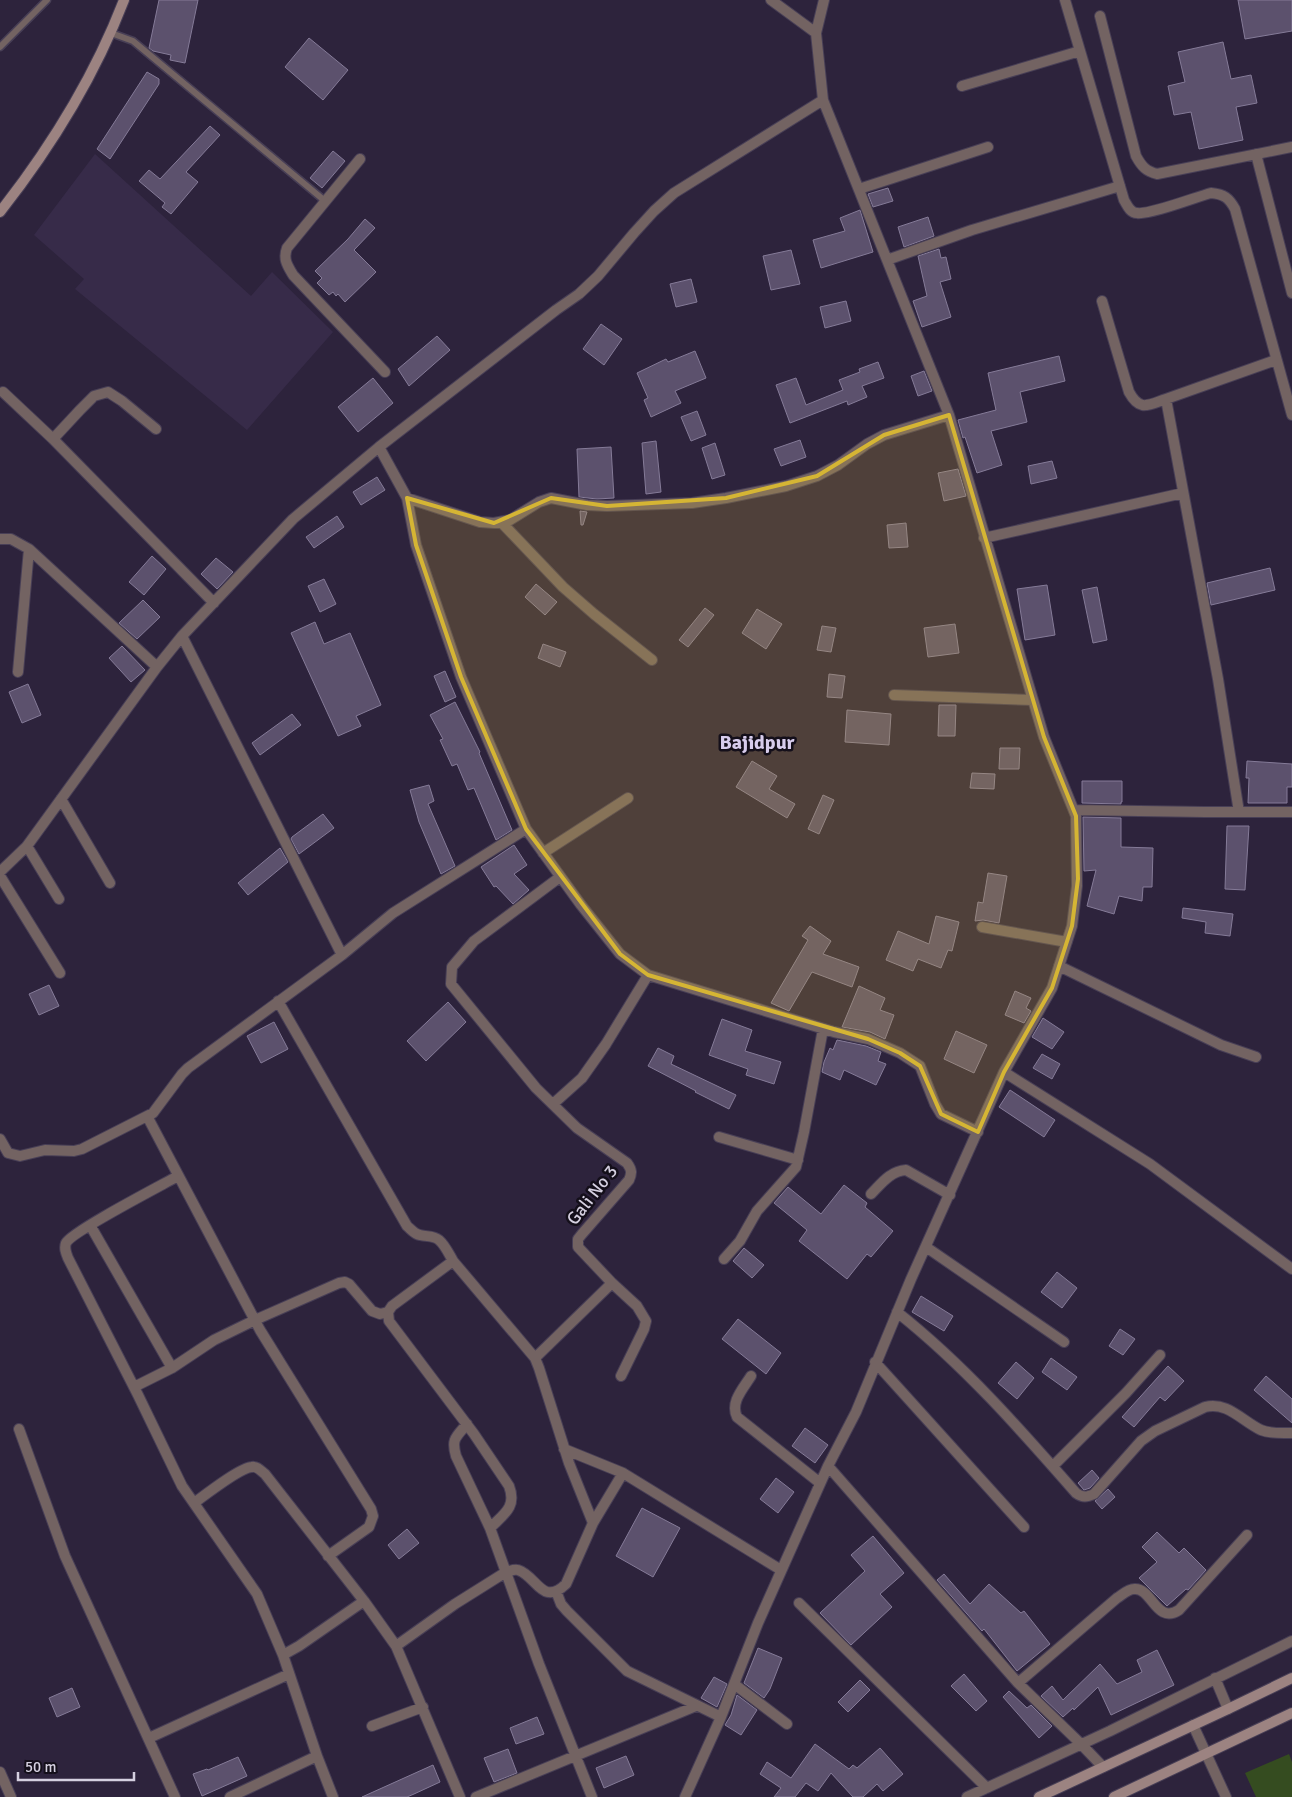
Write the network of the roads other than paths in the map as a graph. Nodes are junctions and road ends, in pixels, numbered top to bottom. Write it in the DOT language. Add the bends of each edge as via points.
graph roads {
  1 [pos="47,0"];
  2 [pos="124,0"];
  3 [pos="771,0"];
  4 [pos="824,0"];
  5 [pos="1065,0"];
  6 [pos="1100,16"];
  7 [pos="111,33"];
  8 [pos="816,33"];
  9 [pos="0,47"];
  10 [pos="1080,51"];
  11 [pos="962,86"];
  12 [pos="823,100"];
  13 [pos="988,147"];
  14 [pos="1292,147"];
  15 [pos="1256,154"];
  16 [pos="360,159"];
  17 [pos="1120,186"];
  18 [pos="859,189"];
  19 [pos="325,202"];
  20 [pos="0,212"];
  21 [pos="887,260"];
  22 [pos="1292,293"];
  23 [pos="1102,301"];
  24 [pos="1276,360"];
  25 [pos="385,372"];
  26 [pos="3,392"];
  27 [pos="1166,399"];
  28 [pos="949,414"];
  29 [pos="1292,415"];
  30 [pos="156,429"];
  31 [pos="53,440"];
  32 [pos="379,447"];
  33 [pos="1183,493"];
  34 [pos="407,498"];
  35 [pos="502,523"];
  36 [pos="984,538"];
  37 [pos="0,539"];
  38 [pos="29,549"];
  39 [pos="214,603"];
  40 [pos="182,636"];
  41 [pos="652,660"];
  42 [pos="157,667"];
  43 [pos="18,672"];
  44 [pos="894,695"];
  45 [pos="1033,700"];
  46 [pos="628,798"];
  47 [pos="61,800"];
  48 [pos="1074,810"];
  49 [pos="1239,812"];
  50 [pos="1292,812"];
  51 [pos="526,829"];
  52 [pos="27,846"];
  53 [pos="543,853"];
  54 [pos="0,872"];
  55 [pos="0,876"];
  56 [pos="560,877"];
  57 [pos="110,883"];
  58 [pos="59,899"];
  59 [pos="982,927"];
  60 [pos="1067,942"];
  61 [pos="342,954"];
  62 [pos="1060,966"];
  63 [pos="60,973"];
  64 [pos="648,975"];
  65 [pos="278,1001"];
  66 [pos="823,1029"];
  67 [pos="1256,1057"];
  68 [pos="1004,1072"];
  69 [pos="553,1104"];
  70 [pos="146,1116"];
  71 [pos="978,1132"];
  72 [pos="719,1137"];
  73 [pos="0,1139"];
  74 [pos="798,1160"];
  75 [pos="178,1176"];
  76 [pos="871,1194"];
  77 [pos="950,1195"];
  78 [pos="90,1225"];
  79 [pos="926,1247"];
  80 [pos="724,1259"];
  81 [pos="453,1261"];
  82 [pos="1292,1269"];
  83 [pos="612,1283"];
  84 [pos="388,1312"];
  85 [pos="897,1312"];
  86 [pos="255,1320"];
  87 [pos="1064,1342"];
  88 [pos="1160,1356"];
  89 [pos="535,1358"];
  90 [pos="875,1362"];
  91 [pos="172,1368"];
  92 [pos="621,1376"];
  93 [pos="750,1376"];
  94 [pos="134,1388"];
  95 [pos="467,1424"];
  96 [pos="19,1429"];
  97 [pos="1292,1433"];
  98 [pos="564,1449"];
  99 [pos="828,1466"];
  100 [pos="1053,1466"];
  101 [pos="622,1473"];
  102 [pos="820,1483"];
  103 [pos="194,1503"];
  104 [pos="593,1523"];
  105 [pos="1024,1527"];
  106 [pos="490,1528"];
  107 [pos="1247,1535"];
  108 [pos="328,1556"];
  109 [pos="781,1570"];
  110 [pos="506,1572"];
  111 [pos="556,1590"];
  112 [pos="364,1601"];
  113 [pos="799,1604"];
  114 [pos="1292,1641"];
  115 [pos="396,1646"];
  116 [pos="283,1655"];
  117 [pos="289,1674"];
  118 [pos="1215,1678"];
  119 [pos="1292,1678"];
  120 [pos="1018,1683"];
  121 [pos="734,1684"];
  122 [pos="696,1706"];
  123 [pos="422,1708"];
  124 [pos="1228,1709"];
  125 [pos="1292,1713"];
  126 [pos="721,1717"];
  127 [pos="787,1724"];
  128 [pos="1193,1725"];
  129 [pos="372,1726"];
  130 [pos="149,1738"];
  131 [pos="1081,1744"];
  132 [pos="1206,1754"];
  133 [pos="318,1756"];
  134 [pos="575,1756"];
  135 [pos="1102,1767"];
  136 [pos="0,1772"];
  137 [pos="986,1788"];
  138 [pos="11,1797"];
  139 [pos="175,1797"];
  140 [pos="230,1797"];
  141 [pos="333,1797"];
  142 [pos="460,1797"];
  143 [pos="476,1797"];
  144 [pos="592,1797"];
  145 [pos="685,1797"];
  146 [pos="967,1797"];
  147 [pos="1039,1797"];
  148 [pos="1114,1797"];
  149 [pos="1226,1797"];
  1 -- 9 [label="lane"];
  2 -- 7 [label="street"];
  3 -- 8 [label="street"];
  4 -- 8 [label="street"];
  5 -- 10 [label="street"];
  6 -- 15 [label="street" via="1136,156 1146,171 1157,174"];
  7 -- 19 [label="lane" via="133,41"];
  7 -- 20 [label="street" via="78,100"];
  8 -- 12 [label="street"];
  10 -- 11 [label="street"];
  10 -- 17 [label="street"];
  12 -- 18 [label="street"];
  12 -- 32 [label="street" via="674,193 579,294"];
  13 -- 18 [label="street"];
  14 -- 15 [label="street"];
  15 -- 22 [label="street"];
  16 -- 19 [label="street"];
  17 -- 21 [label="street" via="972,230"];
  17 -- 24 [label="street" via="1129,209 1136,214 1211,193 1222,194 1230,201 1235,209"];
  18 -- 21 [label="street"];
  19 -- 25 [label="street" via="287,248 286,264"];
  21 -- 28 [label="street"];
  23 -- 27 [label="street" via="1135,402 1149,405"];
  24 -- 27 [label="street"];
  24 -- 29 [label="street"];
  26 -- 31 [label="street"];
  27 -- 33 [label="street"];
  28 -- 35 [label="street" via="884,435 817,476 786,486 692,503 607,506 551,498"];
  28 -- 36 [label="street"];
  30 -- 31 [label="street" via="108,392 94,396"];
  31 -- 39 [label="street"];
  32 -- 34 [label="street"];
  32 -- 39 [label="street" via="293,519"];
  33 -- 36 [label="street"];
  33 -- 49 [label="street"];
  34 -- 35 [label="street" via="480,522"];
  34 -- 51 [label="street" via="416,545 461,677"];
  35 -- 41 [label="street" via="574,596"];
  36 -- 45 [label="street"];
  37 -- 38 [label="street" via="11,540"];
  38 -- 42 [label="street"];
  38 -- 43 [label="street"];
  39 -- 40 [label="street"];
  40 -- 42 [label="street"];
  40 -- 61 [label="street"];
  42 -- 47 [label="street"];
  44 -- 45 [label="street"];
  45 -- 48 [label="street" via="1044,737"];
  46 -- 53 [label="street"];
  47 -- 52 [label="street"];
  47 -- 57 [label="street"];
  48 -- 49 [label="street"];
  48 -- 60 [label="street" via="1077,886"];
  49 -- 50 [label="street"];
  51 -- 53 [label="street"];
  51 -- 61 [label="street" via="393,913"];
  52 -- 54 [label="street"];
  52 -- 58 [label="street"];
  53 -- 56 [label="street"];
  55 -- 63 [label="street"];
  56 -- 64 [label="street" via="620,954"];
  56 -- 69 [label="street" via="474,941 452,966 450,974 454,989"];
  59 -- 60 [label="street"];
  60 -- 62 [label="street"];
  61 -- 65 [label="street"];
  62 -- 67 [label="street" via="1221,1045"];
  62 -- 68 [label="street" via="1052,988"];
  64 -- 66 [label="street"];
  64 -- 69 [label="street" via="582,1078"];
  65 -- 70 [label="street" via="188,1068 157,1108"];
  65 -- 81 [label="street" via="407,1226 420,1236 438,1239"];
  66 -- 71 [label="street" via="868,1039 916,1062 924,1072 941,1114"];
  66 -- 74 [label="street"];
  68 -- 71 [label="street"];
  68 -- 82 [label="street" via="1150,1164"];
  69 -- 83 [label="street, Gali No 3" via="577,1128 631,1169 629,1180 578,1240 578,1247"];
  70 -- 73 [label="street" via="82,1149 44,1150 14,1156 8,1153"];
  70 -- 75 [label="street"];
  71 -- 77 [label="street"];
  72 -- 74 [label="street"];
  74 -- 80 [label="street" via="796,1167 757,1211 740,1241"];
  75 -- 78 [label="street"];
  75 -- 86 [label="street"];
  76 -- 77 [label="street" via="892,1173 906,1170"];
  77 -- 79 [label="street"];
  78 -- 91 [label="street"];
  78 -- 94 [label="street" via="69,1239 65,1250"];
  79 -- 85 [label="street"];
  79 -- 87 [label="street"];
  81 -- 84 [label="street"];
  81 -- 89 [label="street"];
  83 -- 89 [label="street"];
  83 -- 92 [label="street" via="637,1306 646,1321"];
  84 -- 86 [label="street" via="372,1312 345,1282"];
  84 -- 95 [label="street" via="389,1321"];
  85 -- 90 [label="street"];
  85 -- 100 [label="street" via="936,1344"];
  86 -- 91 [label="street" via="206,1345"];
  86 -- 108 [label="street" via="371,1509 373,1516 369,1527"];
  88 -- 100 [label="street"];
  89 -- 98 [label="street"];
  90 -- 99 [label="street" via="856,1412"];
  90 -- 105 [label="street"];
  91 -- 94 [label="street"];
  93 -- 102 [label="street" via="735,1402 737,1417"];
  94 -- 103 [label="street" via="182,1486"];
  95 -- 106 [label="street" via="454,1438 453,1446"];
  95 -- 106 [label="street" via="512,1494 508,1510"];
  96 -- 130 [label="street" via="65,1556"];
  97 -- 100 [label="street" via="1259,1429 1237,1414 1212,1405 1141,1441 1100,1488 1088,1497 1076,1493"];
  98 -- 101 [label="street"];
  98 -- 104 [label="street"];
  99 -- 102 [label="street"];
  99 -- 120 [label="street"];
  101 -- 104 [label="street"];
  101 -- 109 [label="street"];
  102 -- 109 [label="street"];
  103 -- 108 [label="street" via="242,1470 251,1466 258,1468 266,1474"];
  103 -- 116 [label="street" via="258,1594"];
  104 -- 111 [label="street" via="566,1584"];
  106 -- 110 [label="street"];
  107 -- 120 [label="street" via="1173,1614 1166,1614 1140,1590 1134,1589 1117,1598"];
  108 -- 112 [label="street"];
  109 -- 121 [label="street"];
  110 -- 111 [label="street" via="520,1570 541,1590"];
  110 -- 115 [label="street"];
  110 -- 134 [label="street"];
  111 -- 122 [label="street" via="561,1604 627,1671"];
  112 -- 115 [label="street"];
  112 -- 116 [label="street"];
  113 -- 137 [label="street"];
  114 -- 118 [label="street"];
  115 -- 123 [label="street"];
  116 -- 117 [label="street"];
  117 -- 130 [label="street"];
  117 -- 133 [label="street"];
  118 -- 124 [label="street"];
  118 -- 131 [label="street"];
  119 -- 124 [label="street"];
  120 -- 131 [label="street"];
  121 -- 126 [label="street"];
  121 -- 127 [label="street"];
  122 -- 126 [label="street"];
  122 -- 134 [label="street"];
  123 -- 129 [label="street"];
  123 -- 142 [label="street"];
  124 -- 128 [label="street"];
  125 -- 132 [label="street"];
  126 -- 145 [label="street"];
  128 -- 132 [label="street"];
  128 -- 135 [label="street"];
  130 -- 139 [label="street"];
  131 -- 135 [label="street"];
  131 -- 137 [label="street"];
  132 -- 148 [label="street"];
  132 -- 149 [label="street"];
  133 -- 140 [label="street"];
  133 -- 141 [label="street"];
  134 -- 143 [label="street"];
  134 -- 144 [label="street"];
  135 -- 147 [label="street"];
  136 -- 138 [label="street"];
  137 -- 146 [label="street"];
}
